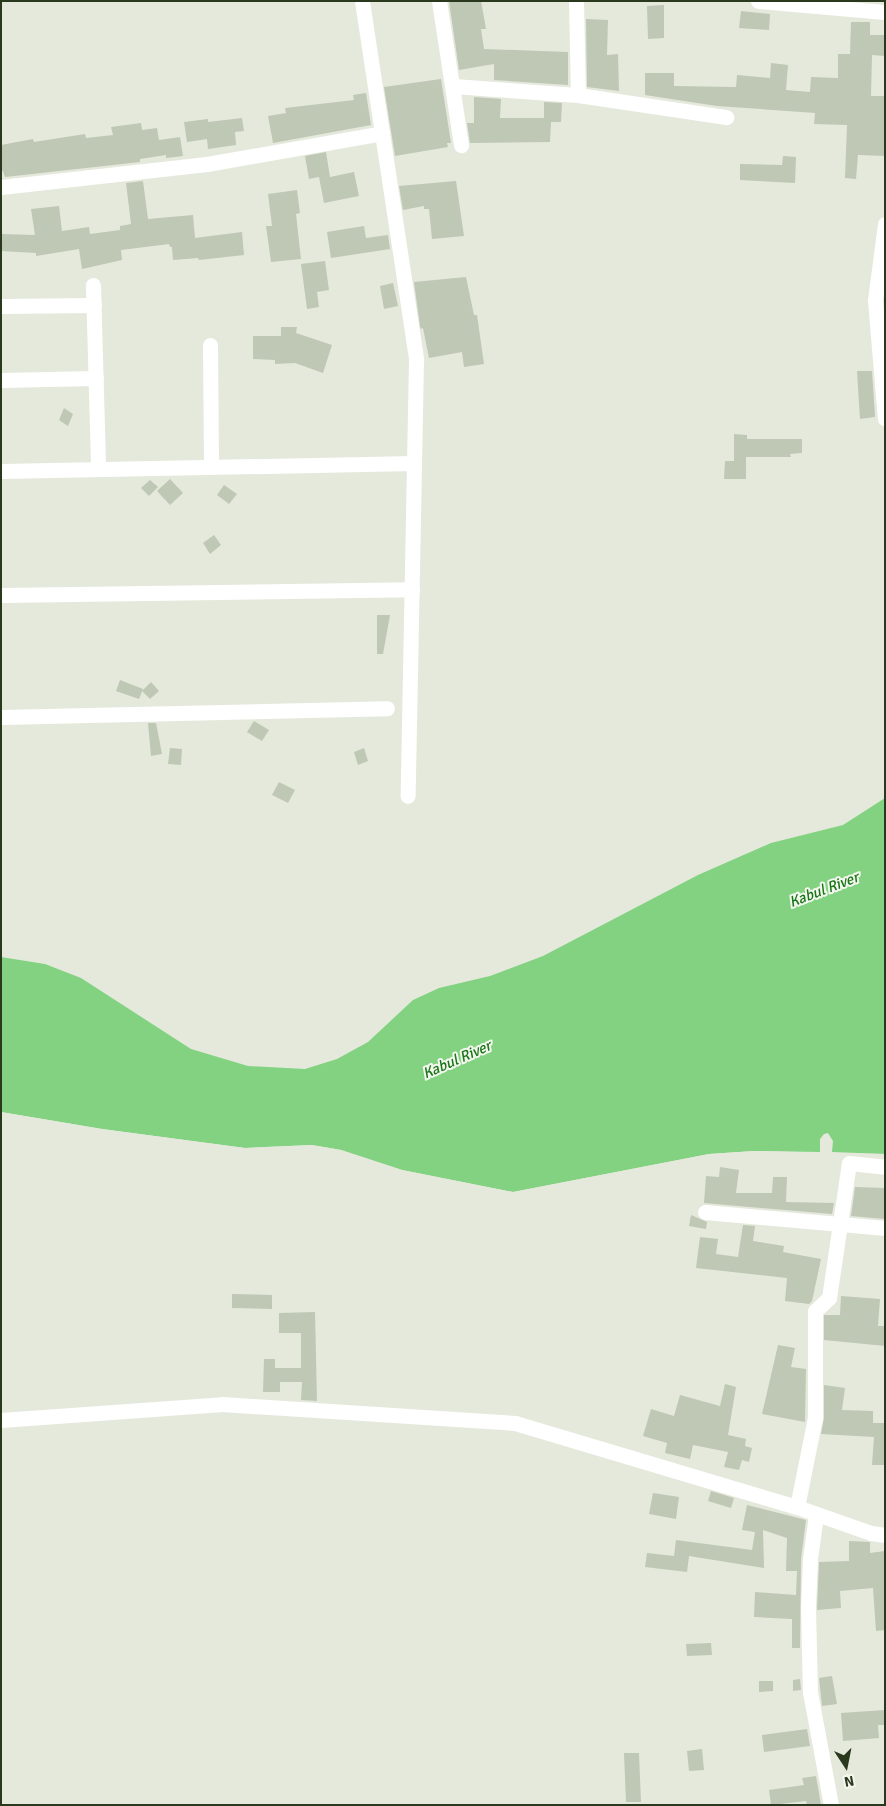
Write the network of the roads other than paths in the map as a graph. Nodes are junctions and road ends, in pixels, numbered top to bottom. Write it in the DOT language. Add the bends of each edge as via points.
graph roads {
  1 [pos="362,1"];
  2 [pos="439,1"];
  3 [pos="576,1"];
  4 [pos="758,1"];
  5 [pos="828,4"];
  6 [pos="885,12"];
  7 [pos="453,86"];
  8 [pos="578,95"];
  9 [pos="726,117"];
  10 [pos="382,133"];
  11 [pos="461,145"];
  12 [pos="1,187"];
  13 [pos="885,224"];
  14 [pos="93,285"];
  15 [pos="94,305"];
  16 [pos="1,306"];
  17 [pos="210,345"];
  18 [pos="882,358"];
  19 [pos="96,378"];
  20 [pos="1,380"];
  21 [pos="885,419"];
  22 [pos="414,464"];
  23 [pos="211,467"];
  24 [pos="98,469"];
  25 [pos="1,471"];
  26 [pos="412,589"];
  27 [pos="1,595"];
  28 [pos="387,708"];
  29 [pos="1,717"];
  30 [pos="408,796"];
  31 [pos="885,1167"];
  32 [pos="705,1212"];
  33 [pos="839,1226"];
  34 [pos="885,1228"];
  35 [pos="1,1420"];
  36 [pos="797,1507"];
  37 [pos="816,1514"];
  38 [pos="885,1534"];
  39 [pos="831,1805"];
  1 -- 10 [label="street"];
  2 -- 7 [label="street"];
  3 -- 8 [label="street"];
  4 -- 5 [label="street"];
  5 -- 6 [label="street"];
  7 -- 8 [label="street"];
  7 -- 11 [label="street"];
  8 -- 9 [label="street"];
  10 -- 12 [label="street" via="207,164"];
  10 -- 22 [label="street" via="416,360"];
  13 -- 18 [label="street" via="875,300"];
  14 -- 15 [label="street"];
  15 -- 16 [label="street"];
  15 -- 19 [label="street"];
  17 -- 23 [label="street"];
  18 -- 21 [label="street"];
  19 -- 20 [label="street"];
  19 -- 24 [label="street"];
  22 -- 23 [label="street"];
  22 -- 26 [label="street"];
  23 -- 24 [label="street"];
  24 -- 25 [label="street"];
  26 -- 27 [label="street"];
  26 -- 30 [label="street"];
  28 -- 29 [label="street"];
  31 -- 33 [label="street" via="849,1163"];
  32 -- 33 [label="street"];
  33 -- 34 [label="street"];
  33 -- 36 [label="street" via="829,1298 815,1311 815,1418"];
  35 -- 36 [label="street" via="222,1404 515,1423"];
  36 -- 37 [label="street"];
  37 -- 38 [label="street"];
  37 -- 39 [label="street" via="808,1606 810,1692"];
}
